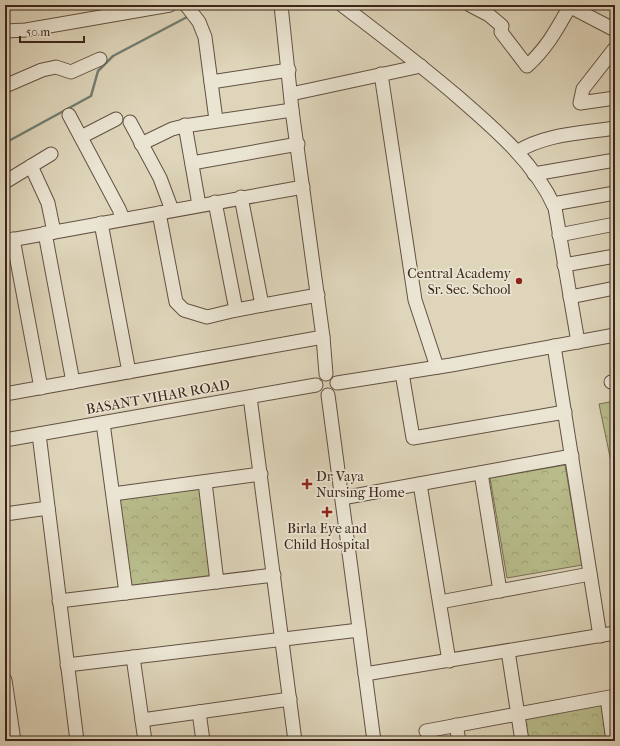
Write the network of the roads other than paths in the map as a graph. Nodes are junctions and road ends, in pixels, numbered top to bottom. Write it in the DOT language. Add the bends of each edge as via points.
graph roads {
  1 [pos="170,5"];
  2 [pos="186,5"];
  3 [pos="281,5"];
  4 [pos="342,5"];
  5 [pos="470,5"];
  6 [pos="575,7"];
  7 [pos="615,30"];
  8 [pos="5,32"];
  9 [pos="615,48"];
  10 [pos="100,59"];
  11 [pos="422,66"];
  12 [pos="289,70"];
  13 [pos="381,74"];
  14 [pos="211,82"];
  15 [pos="5,86"];
  16 [pos="291,94"];
  17 [pos="615,98"];
  18 [pos="292,110"];
  19 [pos="69,115"];
  20 [pos="116,119"];
  21 [pos="216,120"];
  22 [pos="130,122"];
  23 [pos="185,126"];
  24 [pos="615,128"];
  25 [pos="81,137"];
  26 [pos="141,144"];
  27 [pos="298,144"];
  28 [pos="517,152"];
  29 [pos="51,154"];
  30 [pos="615,160"];
  31 [pos="192,164"];
  32 [pos="31,166"];
  33 [pos="534,174"];
  34 [pos="5,182"];
  35 [pos="303,187"];
  36 [pos="615,193"];
  37 [pos="241,198"];
  38 [pos="215,202"];
  39 [pos="553,204"];
  40 [pos="199,205"];
  41 [pos="166,211"];
  42 [pos="123,219"];
  43 [pos="101,223"];
  44 [pos="615,224"];
  45 [pos="50,233"];
  46 [pos="559,235"];
  47 [pos="9,240"];
  48 [pos="615,256"];
  49 [pos="564,266"];
  50 [pos="615,288"];
  51 [pos="318,295"];
  52 [pos="570,297"];
  53 [pos="262,305"];
  54 [pos="236,310"];
  55 [pos="615,335"];
  56 [pos="323,337"];
  57 [pos="578,342"];
  58 [pos="554,346"];
  59 [pos="437,367"];
  60 [pos="129,372"];
  61 [pos="402,373"];
  62 [pos="326,374"];
  63 [pos="73,382"];
  64 [pos="337,383"];
  65 [pos="316,385"];
  66 [pos="41,388"];
  67 [pos="5,394"];
  68 [pos="328,395"];
  69 [pos="250,397"];
  70 [pos="565,412"];
  71 [pos="103,423"];
  72 [pos="39,434"];
  73 [pos="5,440"];
  74 [pos="572,456"];
  75 [pos="481,473"];
  76 [pos="261,474"];
  77 [pos="205,482"];
  78 [pos="420,484"];
  79 [pos="113,494"];
  80 [pos="342,498"];
  81 [pos="48,508"];
  82 [pos="5,514"];
  83 [pos="590,574"];
  84 [pos="274,575"];
  85 [pos="217,582"];
  86 [pos="500,591"];
  87 [pos="126,592"];
  88 [pos="60,600"];
  89 [pos="440,602"];
  90 [pos="359,630"];
  91 [pos="615,634"];
  92 [pos="600,636"];
  93 [pos="283,639"];
  94 [pos="508,651"];
  95 [pos="133,657"];
  96 [pos="449,661"];
  97 [pos="67,665"];
  98 [pos="365,674"];
  99 [pos="5,686"];
  100 [pos="611,697"];
  101 [pos="290,699"];
  102 [pos="199,712"];
  103 [pos="518,714"];
  104 [pos="142,720"];
  105 [pos="456,725"];
  106 [pos="426,731"];
  107 [pos="14,741"];
  108 [pos="77,741"];
  109 [pos="145,741"];
  110 [pos="203,741"];
  111 [pos="295,741"];
  112 [pos="374,741"];
  113 [pos="458,741"];
  114 [pos="522,741"];
  115 [pos="613,741"];
  1 -- 8 [label="street"];
  2 -- 14 [label="street" via="199,22 205,37"];
  3 -- 12 [label="street"];
  4 -- 11 [label="street"];
  5 -- 6 [label="street" via="489,15 502,26 501,32 527,66 553,38"];
  6 -- 7 [label="street"];
  9 -- 17 [label="street" via="583,89 580,103"];
  10 -- 15 [label="street" via="71,72 56,67 42,70"];
  11 -- 13 [label="street"];
  11 -- 28 [label="street" via="494,127"];
  12 -- 14 [label="street"];
  12 -- 16 [label="street"];
  13 -- 16 [label="street"];
  13 -- 59 [label="street" via="415,300"];
  14 -- 21 [label="street"];
  16 -- 18 [label="street"];
  18 -- 21 [label="street"];
  18 -- 27 [label="street"];
  19 -- 25 [label="street"];
  20 -- 25 [label="street"];
  21 -- 23 [label="street"];
  22 -- 26 [label="street"];
  23 -- 26 [label="street" via="172,129"];
  23 -- 31 [label="street"];
  24 -- 28 [label="street" via="556,137 528,145"];
  25 -- 42 [label="street"];
  26 -- 41 [label="street" via="160,178"];
  27 -- 31 [label="street"];
  27 -- 35 [label="street"];
  28 -- 33 [label="street"];
  29 -- 32 [label="street"];
  30 -- 33 [label="street"];
  31 -- 40 [label="street"];
  32 -- 34 [label="street"];
  32 -- 45 [label="street" via="48,202"];
  33 -- 39 [label="street" via="548,192"];
  35 -- 37 [label="street"];
  35 -- 51 [label="street"];
  36 -- 39 [label="street"];
  37 -- 38 [label="street"];
  37 -- 53 [label="street"];
  38 -- 40 [label="street"];
  38 -- 54 [label="street"];
  39 -- 46 [label="street"];
  40 -- 41 [label="street"];
  41 -- 42 [label="street"];
  41 -- 54 [label="street" via="176,302 184,310 207,317"];
  42 -- 43 [label="street"];
  43 -- 45 [label="street"];
  43 -- 60 [label="street"];
  44 -- 46 [label="street"];
  45 -- 47 [label="street"];
  45 -- 63 [label="street"];
  46 -- 49 [label="street"];
  47 -- 66 [label="street"];
  48 -- 49 [label="street"];
  49 -- 52 [label="street"];
  50 -- 52 [label="street"];
  51 -- 53 [label="street"];
  51 -- 56 [label="street"];
  52 -- 57 [label="street"];
  53 -- 54 [label="street"];
  55 -- 57 [label="street"];
  56 -- 60 [label="street"];
  56 -- 62 [label="street"];
  57 -- 58 [label="street"];
  58 -- 59 [label="street"];
  58 -- 70 [label="street"];
  59 -- 61 [label="street"];
  60 -- 63 [label="street"];
  61 -- 64 [label="street"];
  61 -- 70 [label="street" via="413,438"];
  62 -- 64 [label="street" via="333,376"];
  62 -- 65 [label="street" via="319,377"];
  63 -- 66 [label="street"];
  64 -- 68 [label="street" via="335,390"];
  65 -- 68 [label="street" via="320,392"];
  65 -- 69 [label="street, BASANT VIHAR ROAD"];
  66 -- 67 [label="street"];
  68 -- 80 [label="street"];
  69 -- 71 [label="street, BASANT VIHAR ROAD"];
  69 -- 76 [label="street"];
  70 -- 74 [label="street"];
  71 -- 72 [label="street, BASANT VIHAR ROAD"];
  71 -- 79 [label="street"];
  72 -- 73 [label="street, BASANT VIHAR ROAD"];
  72 -- 81 [label="street"];
  74 -- 75 [label="street"];
  74 -- 83 [label="street"];
  75 -- 78 [label="street"];
  75 -- 86 [label="street"];
  76 -- 77 [label="street"];
  76 -- 84 [label="street"];
  77 -- 79 [label="street"];
  77 -- 85 [label="street"];
  78 -- 80 [label="street"];
  78 -- 89 [label="street"];
  79 -- 87 [label="street"];
  80 -- 90 [label="street"];
  81 -- 82 [label="street"];
  81 -- 88 [label="street"];
  83 -- 86 [label="street"];
  83 -- 92 [label="street"];
  84 -- 85 [label="street"];
  84 -- 93 [label="street"];
  85 -- 87 [label="street"];
  86 -- 89 [label="street"];
  87 -- 88 [label="street"];
  88 -- 97 [label="street"];
  89 -- 96 [label="street"];
  90 -- 93 [label="street"];
  90 -- 98 [label="street"];
  91 -- 92 [label="street"];
  92 -- 94 [label="street"];
  93 -- 95 [label="street"];
  93 -- 101 [label="street"];
  94 -- 96 [label="street"];
  94 -- 103 [label="street"];
  95 -- 97 [label="street"];
  95 -- 104 [label="street"];
  96 -- 98 [label="street"];
  97 -- 108 [label="street"];
  98 -- 112 [label="street"];
  99 -- 107 [label="street"];
  100 -- 103 [label="street"];
  100 -- 115 [label="street"];
  101 -- 102 [label="street"];
  101 -- 111 [label="street"];
  102 -- 104 [label="street"];
  102 -- 110 [label="street"];
  103 -- 105 [label="street"];
  103 -- 114 [label="street"];
  104 -- 109 [label="street"];
  105 -- 106 [label="street"];
  105 -- 113 [label="street"];
}
